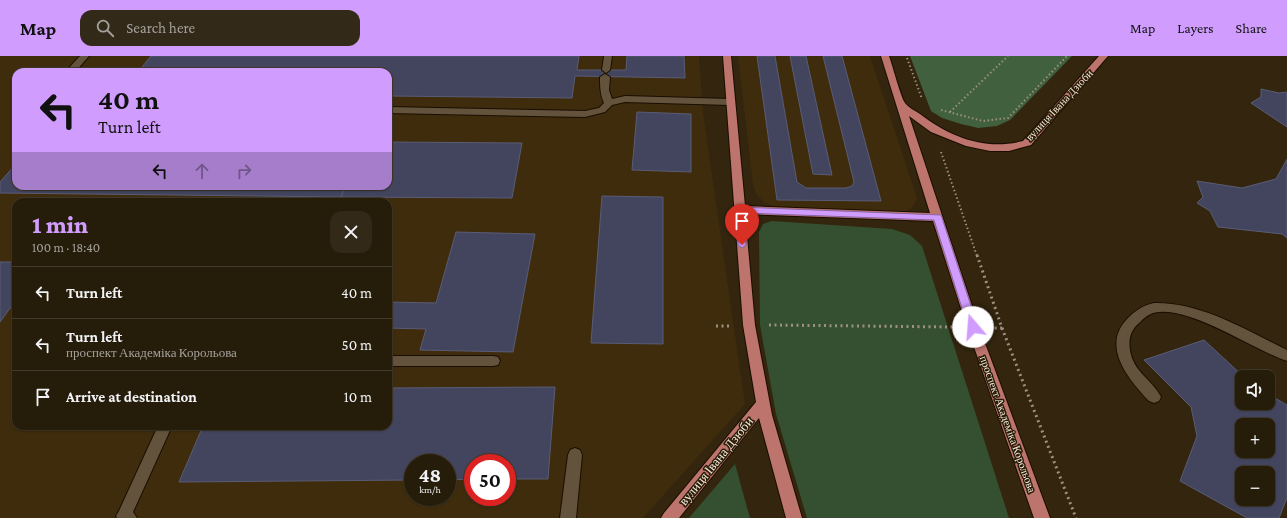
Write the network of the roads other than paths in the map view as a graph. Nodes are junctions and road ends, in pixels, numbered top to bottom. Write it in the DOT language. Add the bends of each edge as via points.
graph roads {
  1 [pos="85,56"];
  2 [pos="608,56"];
  3 [pos="727,56"];
  4 [pos="884,56"];
  5 [pos="1104,56"];
  6 [pos="74,68"];
  7 [pos="730,102"];
  8 [pos="609,103"];
  9 [pos="901,105"];
  10 [pos="392,110"];
  11 [pos="739,210"];
  12 [pos="938,217"];
  13 [pos="1287,356"];
  14 [pos="392,361"];
  15 [pos="493,361"];
  16 [pos="1154,396"];
  17 [pos="763,403"];
  18 [pos="163,430"];
  19 [pos="575,455"];
  20 [pos="129,518"];
  21 [pos="568,518"];
  22 [pos="669,518"];
  23 [pos="794,518"];
  24 [pos="1042,518"];
  1 -- 6 [label="lane"];
  2 -- 8 [label="lane" via="604,90"];
  3 -- 7 [label="main road"];
  4 -- 9 [label="main road, проспект Академіка Корольова"];
  5 -- 9 [label="main road, вулиця Івана Дзюби" via="1027,142 1009,148 990,148 966,143 934,130"];
  7 -- 8 [label="lane" via="625,99"];
  7 -- 11 [label="main road"];
  8 -- 10 [label="lane" via="602,110 585,114"];
  9 -- 12 [label="main road, проспект Академіка Корольова"];
  11 -- 12 [label="main road"];
  11 -- 17 [label="main road" via="749,325"];
  12 -- 24 [label="main road, проспект Академіка Корольова" via="973,327"];
  13 -- 16 [label="lane" via="1194,313 1172,307 1154,308 1142,312 1126,328 1122,345 1126,363"];
  14 -- 15 [label="lane"];
  17 -- 22 [label="main road, вулиця Івана Дзюби"];
  17 -- 23 [label="main road"];
  18 -- 20 [label="lane" via="124,516"];
  19 -- 21 [label="lane"];
}
